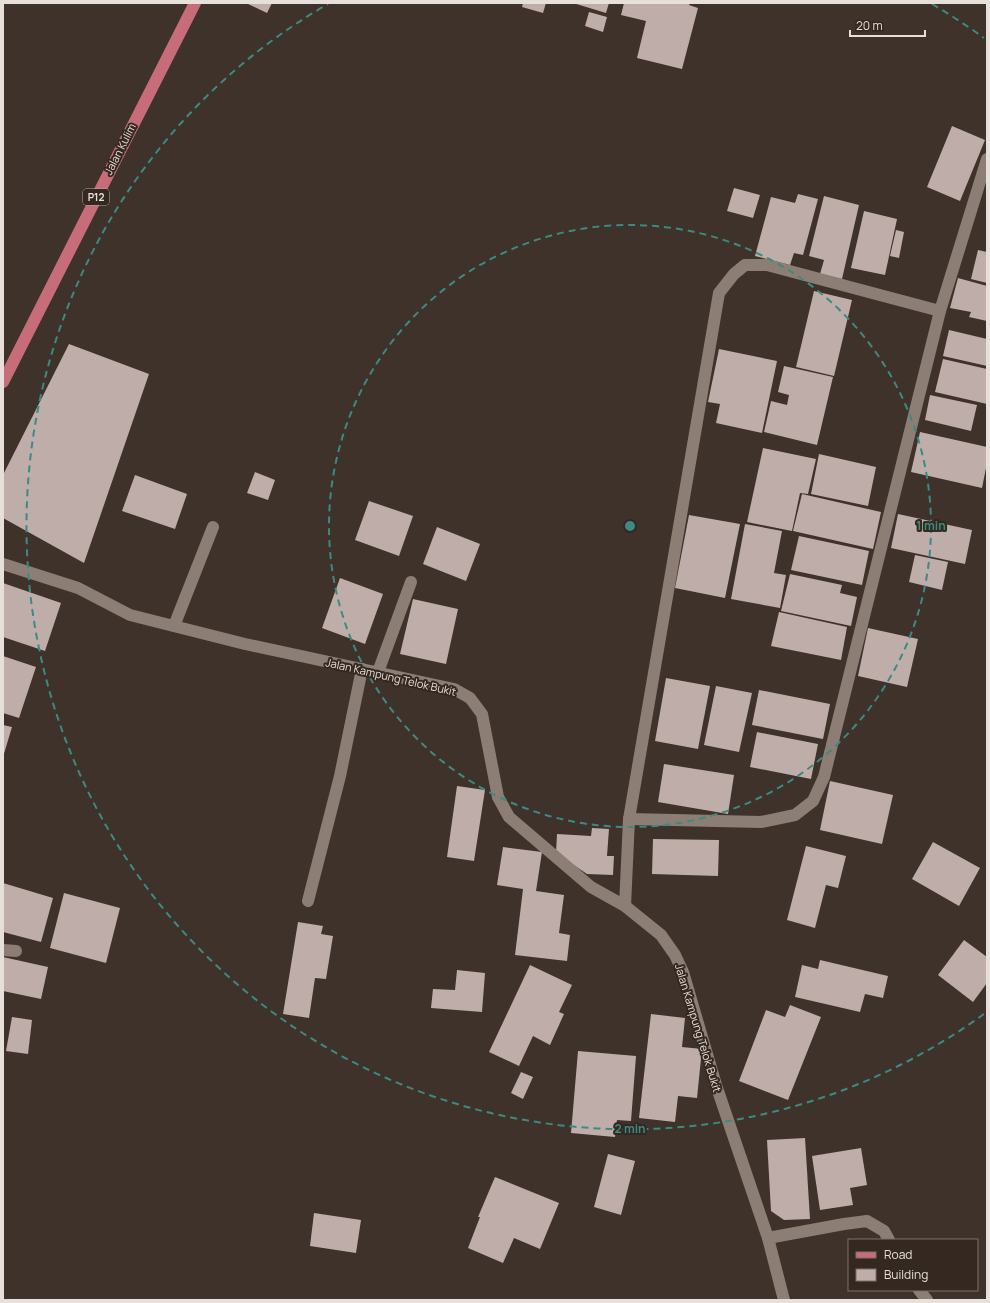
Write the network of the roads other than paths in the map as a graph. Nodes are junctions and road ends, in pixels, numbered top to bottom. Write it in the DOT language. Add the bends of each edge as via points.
graph roads {
  1 [pos="192,6"];
  2 [pos="987,159"];
  3 [pos="940,311"];
  4 [pos="3,382"];
  5 [pos="213,527"];
  6 [pos="3,564"];
  7 [pos="410,582"];
  8 [pos="174,626"];
  9 [pos="362,669"];
  10 [pos="378,672"];
  11 [pos="629,819"];
  12 [pos="308,901"];
  13 [pos="625,906"];
  14 [pos="3,950"];
  15 [pos="16,951"];
  16 [pos="768,1238"];
  17 [pos="888,1239"];
  18 [pos="920,1291"];
  19 [pos="784,1300"];
  20 [pos="927,1300"];
  1 -- 4 [label="main road, Jalan Kulim / P12"];
  2 -- 3 [label="street"];
  3 -- 11 [label="street" via="824,777 813,801 795,815 762,822"];
  3 -- 11 [label="street" via="767,265 746,265 734,274 719,293"];
  5 -- 8 [label="street"];
  6 -- 8 [label="street, Jalan Kampung Telok Bukit" via="78,588 130,615"];
  7 -- 10 [label="street"];
  8 -- 9 [label="street, Jalan Kampung Telok Bukit"];
  9 -- 10 [label="street, Jalan Kampung Telok Bukit"];
  9 -- 12 [label="street" via="340,776"];
  10 -- 13 [label="street, Jalan Kampung Telok Bukit" via="454,689 470,698 482,714 498,797 509,817 591,887"];
  11 -- 13 [label="street"];
  13 -- 16 [label="street, Jalan Kampung Telok Bukit" via="661,935 676,955 716,1086"];
  14 -- 15 [label="street"];
  16 -- 17 [label="street" via="867,1221 884,1231"];
  16 -- 19 [label="street, Jalan Kampung Telok Bukit"];
  18 -- 20 [label="street"];
}
